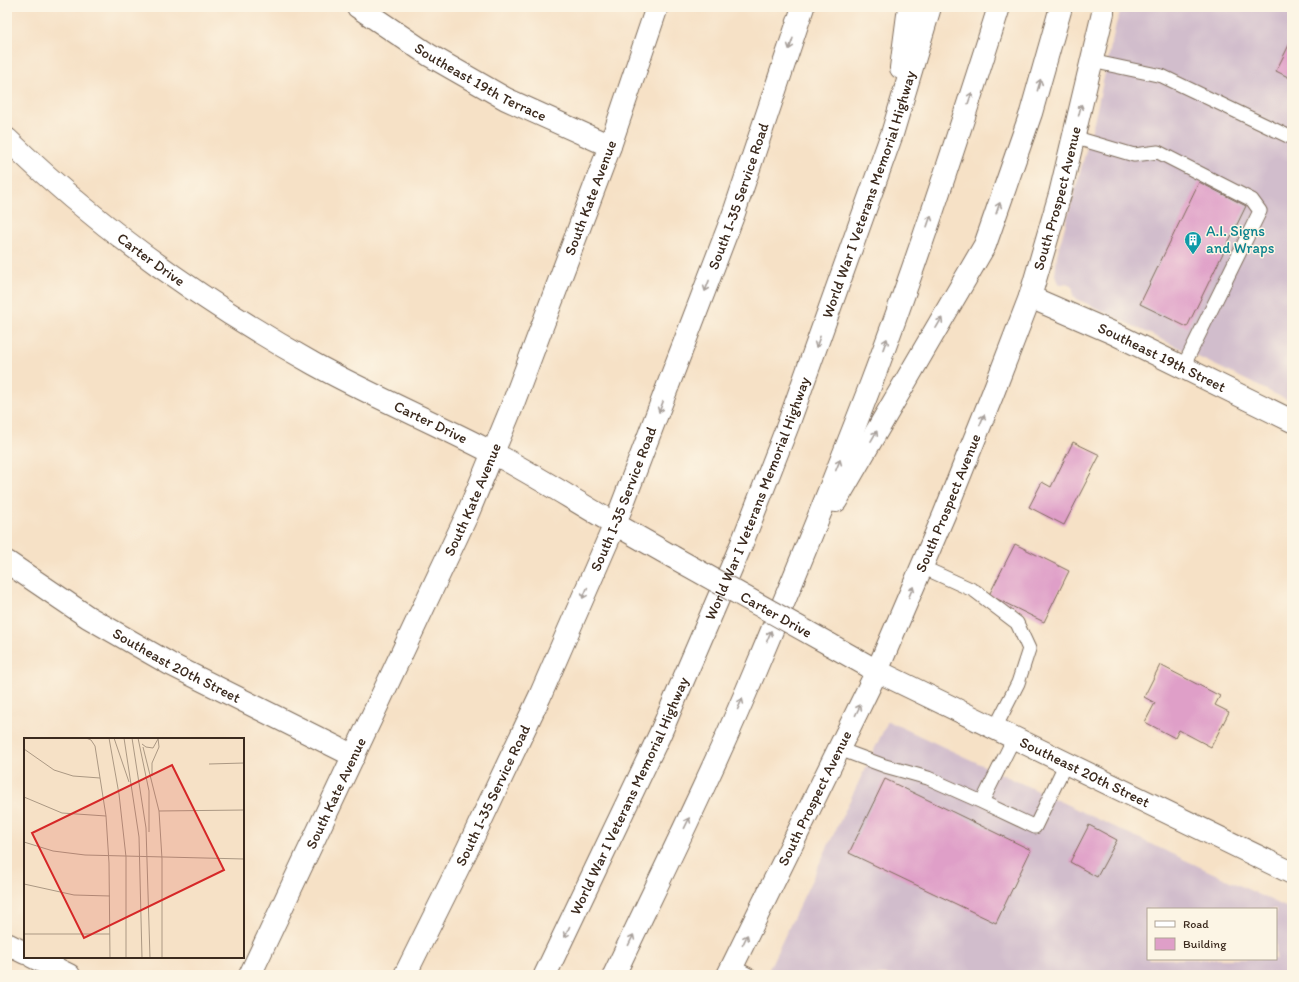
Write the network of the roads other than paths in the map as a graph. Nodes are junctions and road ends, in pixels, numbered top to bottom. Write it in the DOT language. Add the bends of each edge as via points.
graph roads {
  1 [pos="358,7"];
  2 [pos="657,7"];
  3 [pos="803,7"];
  4 [pos="909,7"];
  5 [pos="930,7"];
  6 [pos="998,7"];
  7 [pos="1061,7"];
  8 [pos="1104,9"];
  9 [pos="1091,61"];
  10 [pos="892,134"];
  11 [pos="1073,137"];
  12 [pos="1292,138"];
  13 [pos="7,139"];
  14 [pos="610,146"];
  15 [pos="1030,297"];
  16 [pos="1183,367"];
  17 [pos="1292,420"];
  18 [pos="493,453"];
  19 [pos="616,524"];
  20 [pos="7,562"];
  21 [pos="798,566"];
  22 [pos="922,567"];
  23 [pos="878,671"];
  24 [pos="1004,733"];
  25 [pos="839,749"];
  26 [pos="354,756"];
  27 [pos="1066,763"];
  28 [pos="982,802"];
  29 [pos="1292,873"];
  30 [pos="7,944"];
  31 [pos="24,952"];
  32 [pos="35,958"];
  33 [pos="737,972"];
  34 [pos="70,975"];
  35 [pos="250,975"];
  36 [pos="405,975"];
  37 [pos="545,975"];
  38 [pos="614,975"];
  1 -- 14 [label="main road, Southeast 19th Terrace" via="429,55 506,99"];
  2 -- 14 [label="main road, South Kate Avenue"];
  3 -- 19 [label="main road, South I-35 Service Road, one-way" via="734,213"];
  4 -- 10 [label="main road"];
  5 -- 10 [label="main road, World War I Veterans Memorial Highway"];
  21 -- 6 [label="main road, one-way" via="898,309 976,81"];
  21 -- 7 [label="main road, one-way" via="985,245 1031,113"];
  8 -- 9 [label="main road, South Prospect Avenue"];
  11 -- 9 [label="main road, South Prospect Avenue, one-way"];
  9 -- 12 [label="lane" via="1162,76"];
  10 -- 37 [label="main road, World War I Veterans Memorial Highway, one-way" via="788,425 742,543 660,734"];
  11 -- 15 [label="main road, South Prospect Avenue" via="1060,194"];
  11 -- 16 [label="lane" via="1134,155 1158,152 1252,200 1260,211"];
  13 -- 18 [label="main road, Carter Drive" via="87,211 197,293 315,364"];
  14 -- 18 [label="main road, South Kate Avenue"];
  15 -- 16 [label="main road, Southeast 19th Street"];
  22 -- 15 [label="main road, South Prospect Avenue, one-way"];
  16 -- 17 [label="main road, Southeast 19th Street"];
  18 -- 19 [label="main road, Carter Drive"];
  18 -- 26 [label="main road, South Kate Avenue" via="468,513"];
  19 -- 23 [label="main road, Carter Drive, bridge"];
  19 -- 36 [label="main road, South I-35 Service Road, one-way" via="540,696"];
  20 -- 26 [label="main road, Southeast 20th Street" via="88,618 170,664"];
  38 -- 21 [label="main road, one-way" via="700,796"];
  23 -- 22 [label="main road, South Prospect Avenue, one-way"];
  22 -- 24 [label="lane" via="975,591 1017,623 1029,649"];
  23 -- 24 [label="main road, Southeast 20th Street"];
  25 -- 23 [label="main road, South Prospect Avenue, one-way"];
  24 -- 27 [label="main road, Southeast 20th Street"];
  24 -- 28 [label="lane"];
  25 -- 28 [label="lane" via="928,778"];
  33 -- 25 [label="main road, South Prospect Avenue, one-way"];
  26 -- 35 [label="main road, South Kate Avenue"];
  27 -- 28 [label="lane" via="1035,827"];
  27 -- 29 [label="main road, Southeast 20th Street"];
  30 -- 31 [label="main road"];
  32 -- 34 [label="main road"];
}
